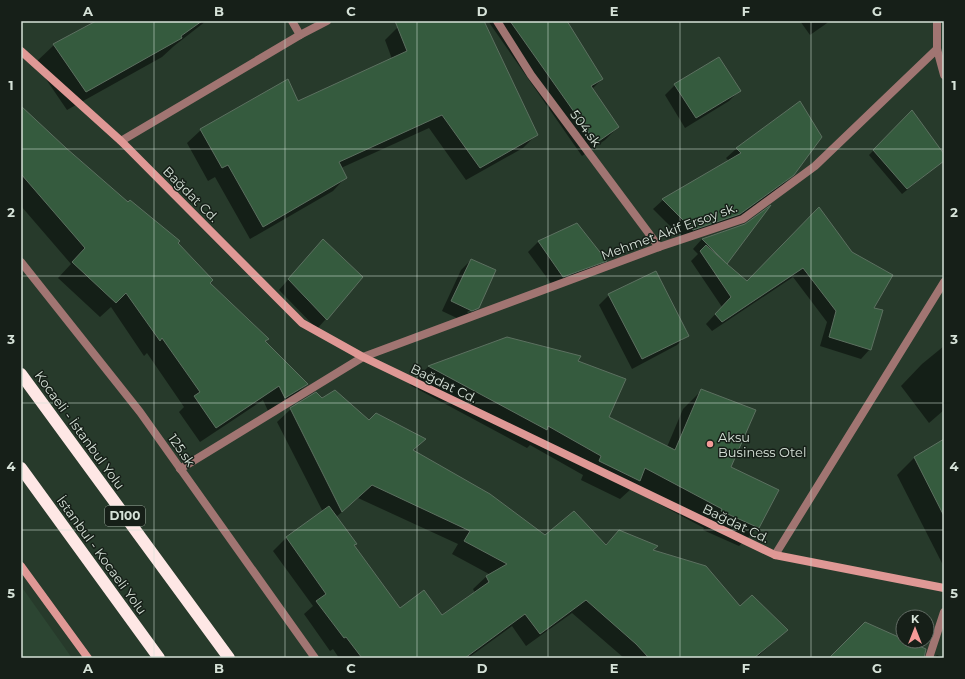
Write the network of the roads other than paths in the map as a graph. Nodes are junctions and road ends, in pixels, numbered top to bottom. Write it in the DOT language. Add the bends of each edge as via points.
graph roads {
  1 [pos="292,21"];
  2 [pos="327,21"];
  3 [pos="497,21"];
  4 [pos="937,21"];
  5 [pos="300,34"];
  6 [pos="937,50"];
  7 [pos="21,51"];
  8 [pos="944,75"];
  9 [pos="121,141"];
  10 [pos="659,247"];
  11 [pos="21,262"];
  12 [pos="944,282"];
  13 [pos="363,357"];
  14 [pos="21,374"];
  15 [pos="21,468"];
  16 [pos="180,469"];
  17 [pos="775,555"];
  18 [pos="21,566"];
  19 [pos="944,588"];
  20 [pos="944,612"];
  21 [pos="88,658"];
  22 [pos="159,658"];
  23 [pos="230,658"];
  24 [pos="315,658"];
  25 [pos="929,658"];
  1 -- 5 [label="street"];
  2 -- 5 [label="street"];
  3 -- 10 [label="street, 504.sk" via="531,75"];
  4 -- 6 [label="street"];
  5 -- 9 [label="street"];
  6 -- 8 [label="street"];
  6 -- 10 [label="street, Mehmet Akif Ersoy sk." via="815,166 742,219"];
  7 -- 9 [label="main road, Bağdat Cd."];
  9 -- 13 [label="main road, Bağdat Cd." via="302,323"];
  10 -- 13 [label="street, Mehmet Akif Ersoy sk."];
  11 -- 16 [label="street, 125.sk" via="140,412"];
  12 -- 17 [label="street"];
  13 -- 16 [label="street, Mehmet Akif Ersoy sk."];
  13 -- 17 [label="main road, Bağdat Cd."];
  14 -- 23 [label="highway, Kocaeli - İstanbul Yolu / D100"];
  15 -- 22 [label="highway, İstanbul - Kocaeli Yolu"];
  16 -- 24 [label="street, 125.sk"];
  17 -- 19 [label="main road, Bağdat Cd."];
  18 -- 21 [label="main road"];
  20 -- 25 [label="street"];
}
